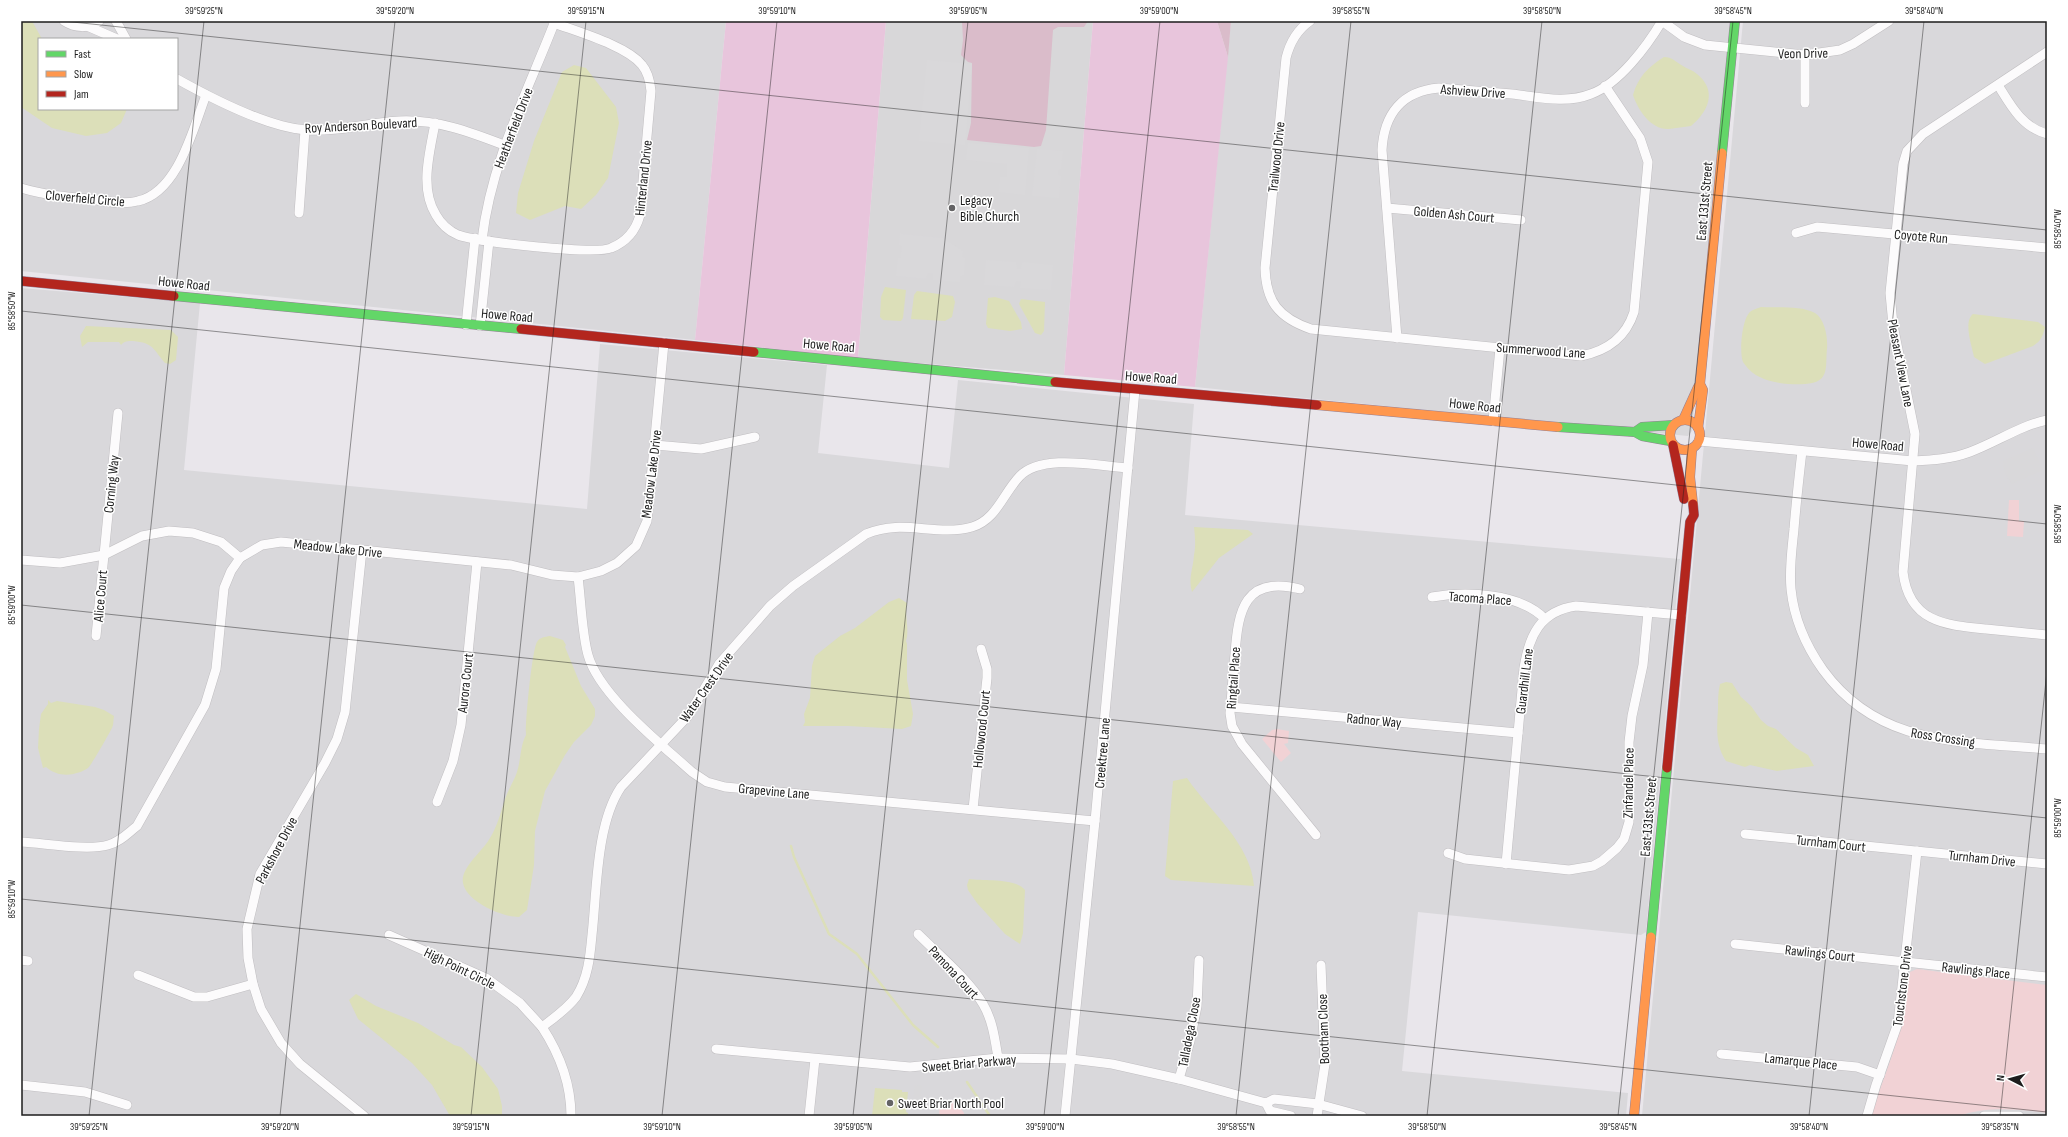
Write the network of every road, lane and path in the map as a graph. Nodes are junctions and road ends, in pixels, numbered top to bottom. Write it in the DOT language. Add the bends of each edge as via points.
graph roads {
  1 [pos="64,21"];
  2 [pos="99,21"];
  3 [pos="116,21"];
  4 [pos="1310,21"];
  5 [pos="1662,21"];
  6 [pos="1735,21"];
  7 [pos="1889,21"];
  8 [pos="555,22"];
  9 [pos="86,26"];
  10 [pos="115,38"];
  11 [pos="125,38"];
  12 [pos="1732,48"];
  13 [pos="2047,52"];
  14 [pos="1805,55"];
  15 [pos="178,79"];
  16 [pos="1998,85"];
  17 [pos="1605,86"];
  18 [pos="206,95"];
  19 [pos="1805,103"];
  20 [pos="435,123"];
  21 [pos="305,130"];
  22 [pos="2047,134"];
  23 [pos="504,145"];
  24 [pos="21,188"];
  25 [pos="1387,208"];
  26 [pos="299,213"];
  27 [pos="1521,220"];
  28 [pos="1796,233"];
  29 [pos="1896,233"];
  30 [pos="482,240"];
  31 [pos="2047,248"];
  32 [pos="21,281"];
  33 [pos="1272,301"];
  34 [pos="466,325"];
  35 [pos="480,326"];
  36 [pos="1397,338"];
  37 [pos="664,343"];
  38 [pos="1500,348"];
  39 [pos="1700,384"];
  40 [pos="1135,390"];
  41 [pos="118,413"];
  42 [pos="1684,420"];
  43 [pos="2047,420"];
  44 [pos="1493,421"];
  45 [pos="1674,425"];
  46 [pos="1698,428"];
  47 [pos="1636,432"];
  48 [pos="755,437"];
  49 [pos="1699,440"];
  50 [pos="1672,443"];
  51 [pos="656,445"];
  52 [pos="1692,449"];
  53 [pos="1802,451"];
  54 [pos="1913,461"];
  55 [pos="1128,468"];
  56 [pos="1690,522"];
  57 [pos="362,550"];
  58 [pos="104,555"];
  59 [pos="240,558"];
  60 [pos="21,560"];
  61 [pos="477,562"];
  62 [pos="578,577"];
  63 [pos="1300,589"];
  64 [pos="1432,597"];
  65 [pos="1648,612"];
  66 [pos="1681,615"];
  67 [pos="1545,619"];
  68 [pos="2047,635"];
  69 [pos="96,636"];
  70 [pos="981,649"];
  71 [pos="1231,707"];
  72 [pos="1518,734"];
  73 [pos="662,745"];
  74 [pos="2047,749"];
  75 [pos="437,802"];
  76 [pos="973,810"];
  77 [pos="1096,821"];
  78 [pos="1745,834"];
  79 [pos="1316,835"];
  80 [pos="21,842"];
  81 [pos="1917,851"];
  82 [pos="1448,853"];
  83 [pos="1506,864"];
  84 [pos="2047,864"];
  85 [pos="918,934"];
  86 [pos="389,935"];
  87 [pos="1735,944"];
  88 [pos="1199,960"];
  89 [pos="1905,962"];
  90 [pos="1321,965"];
  91 [pos="138,976"];
  92 [pos="2047,978"];
  93 [pos="253,984"];
  94 [pos="542,1027"];
  95 [pos="716,1049"];
  96 [pos="1721,1054"];
  97 [pos="998,1058"];
  98 [pos="815,1059"];
  99 [pos="1071,1059"];
  100 [pos="1880,1075"];
  101 [pos="1179,1079"];
  102 [pos="21,1085"];
  103 [pos="1266,1103"];
  104 [pos="1318,1104"];
  105 [pos="127,1105"];
  106 [pos="364,1116"];
  107 [pos="571,1116"];
  108 [pos="809,1116"];
  109 [pos="1065,1116"];
  110 [pos="1291,1116"];
  111 [pos="1317,1116"];
  112 [pos="1362,1116"];
  113 [pos="1634,1116"];
  114 [pos="1867,1116"];
  115 [pos="1984,1116"];
  116 [pos="2019,1116"];
  1 -- 9 [label="street" via="75,26"];
  2 -- 9 [label="street"];
  3 -- 11 [label="street"];
  4 -- 33 [label="street, Trailwood Drive" via="1298,31 1286,58 1265,268"];
  5 -- 12 [label="street, Veon Drive" via="1695,42 1712,47"];
  5 -- 17 [label="street, Ashview Drive" via="1647,45"];
  6 -- 12 [label="street, East 131st Street"];
  7 -- 14 [label="street, Veon Drive" via="1840,50"];
  8 -- 23 [label="street, Heatherfield Drive"];
  8 -- 30 [label="street, Hinterland Drive" via="632,55 647,73 651,91 640,215 635,228 625,239 603,250"];
  9 -- 10 [label="street"];
  12 -- 14 [label="street, Veon Drive"];
  12 -- 39 [label="street, East 131st Street"];
  13 -- 16 [label="street, Pleasant View Lane"];
  14 -- 19 [label="street"];
  15 -- 18 [label="street, Roy Anderson Boulevard"];
  16 -- 22 [label="street" via="2023,121 2039,132"];
  16 -- 29 [label="street, Pleasant View Lane" via="1923,134 1907,151 1900,176"];
  17 -- 25 [label="street, Ashview Drive" via="1592,94 1566,99 1439,88 1424,90 1411,96 1398,105 1391,114 1384,132 1382,150"];
  17 -- 38 [label="street, Summerwood Lane" via="1640,138 1648,162 1631,322 1624,334 1615,342 1594,353 1581,356"];
  18 -- 21 [label="street, Roy Anderson Boulevard" via="276,123"];
  18 -- 24 [label="street, Cloverfield Circle" via="171,178 147,198 136,202 113,202 42,194"];
  20 -- 21 [label="street, Roy Anderson Boulevard" via="398,121 329,130"];
  20 -- 23 [label="street, Roy Anderson Boulevard"];
  20 -- 30 [label="street, Hinterland Drive" via="426,182 432,208 448,229"];
  21 -- 26 [label="street"];
  23 -- 30 [label="street, Heatherfield Drive" via="488,200"];
  25 -- 27 [label="street, Golden Ash Court"];
  25 -- 36 [label="street, Ashview Drive"];
  28 -- 29 [label="street, Coyote Run" via="1818,227"];
  29 -- 31 [label="street, Coyote Run"];
  29 -- 54 [label="street, Pleasant View Lane" via="1889,303 1914,427"];
  30 -- 34 [label="street, Heatherfield Drive"];
  30 -- 35 [label="street, Heatherfield Drive"];
  32 -- 34 [label="street, Howe Road"];
  33 -- 36 [label="street, Summerwood Lane" via="1287,318 1311,329"];
  34 -- 35 [label="street, Howe Road"];
  35 -- 37 [label="street, Howe Road"];
  36 -- 38 [label="street, Summerwood Lane"];
  37 -- 40 [label="street, Howe Road"];
  37 -- 51 [label="street, Meadow Lake Drive"];
  38 -- 44 [label="street"];
  39 -- 42 [label="street, East 131st Street" via="1695,389"];
  39 -- 46 [label="street, East 131st Street" via="1703,390"];
  40 -- 44 [label="street, Howe Road"];
  40 -- 55 [label="street, Creektree Lane"];
  41 -- 58 [label="street, Corning Way"];
  42 -- 45 [label="street"];
  42 -- 46 [label="street" via="1692,422"];
  43 -- 54 [label="street, Howe Road" via="2016,430 1958,456"];
  44 -- 47 [label="street, Howe Road"];
  45 -- 47 [label="street, Howe Road" via="1642,427"];
  45 -- 50 [label="street" via="1670,430"];
  46 -- 49 [label="street"];
  47 -- 50 [label="street, Howe Road" via="1642,436"];
  48 -- 51 [label="street" via="701,449"];
  49 -- 52 [label="street"];
  49 -- 53 [label="street, Howe Road"];
  50 -- 52 [label="street" via="1682,451"];
  50 -- 56 [label="street, East 131st Street" via="1684,494 1686,516"];
  51 -- 62 [label="street, Meadow Lake Drive" via="647,521 636,546 617,563 601,571"];
  52 -- 56 [label="street, East 131st Street" via="1690,477 1694,514"];
  53 -- 54 [label="street, Howe Road"];
  53 -- 74 [label="street, Ross Crossing" via="1790,566 1791,589 1805,641 1834,685 1877,719 1913,734"];
  54 -- 68 [label="street, Pleasant View Lane" via="1903,572 1906,590 1914,604 1927,616 1944,624"];
  55 -- 73 [label="street, Water Crest Drive" via="1058,462 1035,466 1019,476 994,513 973,527 947,530 898,526 866,534 793,586 770,606 719,664 688,716"];
  55 -- 77 [label="street, Creektree Lane"];
  56 -- 66 [label="street, East 131st Street"];
  57 -- 59 [label="street, Meadow Lake Drive" via="281,542 262,545"];
  57 -- 61 [label="street, Meadow Lake Drive"];
  57 -- 93 [label="street, Parkshore Drive" via="345,712 337,739 325,763 260,874 247,929 248,958"];
  58 -- 59 [label="street" via="142,536 169,531 193,533 221,542"];
  58 -- 60 [label="street" via="60,563"];
  58 -- 69 [label="street, Alice Court"];
  59 -- 80 [label="street, Meadow Lake Drive" via="224,588 216,669 205,705 137,826 121,839 109,845 96,847"];
  61 -- 62 [label="street, Meadow Lake Drive" via="511,565 552,575"];
  61 -- 75 [label="street, Aurora Court" via="461,724 453,761"];
  62 -- 73 [label="street, Grapevine Lane" via="588,655 597,676 613,698"];
  63 -- 71 [label="street, Ringtail Place" via="1286,585 1270,585 1256,592 1244,606 1237,623"];
  64 -- 67 [label="street, Tacoma Place" via="1458,594 1514,599 1528,605"];
  65 -- 66 [label="street, Guardhill Lane"];
  65 -- 67 [label="street, Guardhill Lane" via="1576,606 1559,610"];
  65 -- 83 [label="street, Zinfandel Place" via="1643,665 1629,742 1628,822 1624,839 1607,858 1586,868 1569,870"];
  66 -- 113 [label="street, East 131st Street"];
  67 -- 72 [label="street, Guardhill Lane" via="1534,631 1526,651"];
  70 -- 76 [label="street, Hollowood Court" via="986,678"];
  71 -- 72 [label="street, Radnor Way"];
  71 -- 79 [label="street, Ringtail Place" via="1232,726 1242,744"];
  72 -- 83 [label="street, Guardhill Lane"];
  73 -- 76 [label="street, Grapevine Lane" via="707,782 725,786"];
  73 -- 94 [label="street, Water Crest Drive" via="621,787 608,812 603,830 590,958 583,984 563,1011"];
  76 -- 77 [label="street, Grapevine Lane"];
  77 -- 99 [label="street, Creektree Lane"];
  78 -- 81 [label="street, Turnham Court"];
  81 -- 84 [label="street, Turnham Drive"];
  81 -- 89 [label="street, Touchstone Drive"];
  82 -- 83 [label="street, Zinfandel Place" via="1465,859"];
  85 -- 97 [label="street, Pamona Court" via="984,1005 993,1028"];
  86 -- 94 [label="street, High Point Circle" via="486,978 520,1003"];
  87 -- 89 [label="street, Rawlings Court"];
  88 -- 101 [label="street, Talladega Close" via="1197,1006"];
  89 -- 92 [label="street, Rawlings Place"];
  89 -- 100 [label="street, Touchstone Drive" via="1898,1023"];
  90 -- 104 [label="street, Bootham Close" via="1325,1064"];
  91 -- 93 [label="street" via="194,997 207,997"];
  93 -- 106 [label="street, Parkshore Drive" via="261,1009 281,1042 300,1064"];
  94 -- 107 [label="street" via="564,1073"];
  95 -- 98 [label="street, Sweet Briar Parkway"];
  96 -- 100 [label="street, Lamarque Place" via="1857,1067"];
  97 -- 98 [label="street, Sweet Briar Parkway" via="910,1067"];
  97 -- 99 [label="street, Sweet Briar Parkway"];
  98 -- 108 [label="street"];
  99 -- 101 [label="street, Sweet Briar Parkway" via="1112,1064"];
  99 -- 109 [label="street, Creektree Lane"];
  100 -- 114 [label="street, Touchstone Drive"];
  101 -- 103 [label="street, Sweet Briar Parkway"];
  102 -- 105 [label="street" via="85,1092"];
  103 -- 104 [label="street, Sweet Briar Parkway" via="1274,1099"];
  103 -- 110 [label="street, Sweet Briar Parkway" via="1270,1110"];
  104 -- 111 [label="street, Bootham Close"];
  104 -- 112 [label="street, Sweet Briar Parkway"];
  115 -- 116 [label="street"];
}
